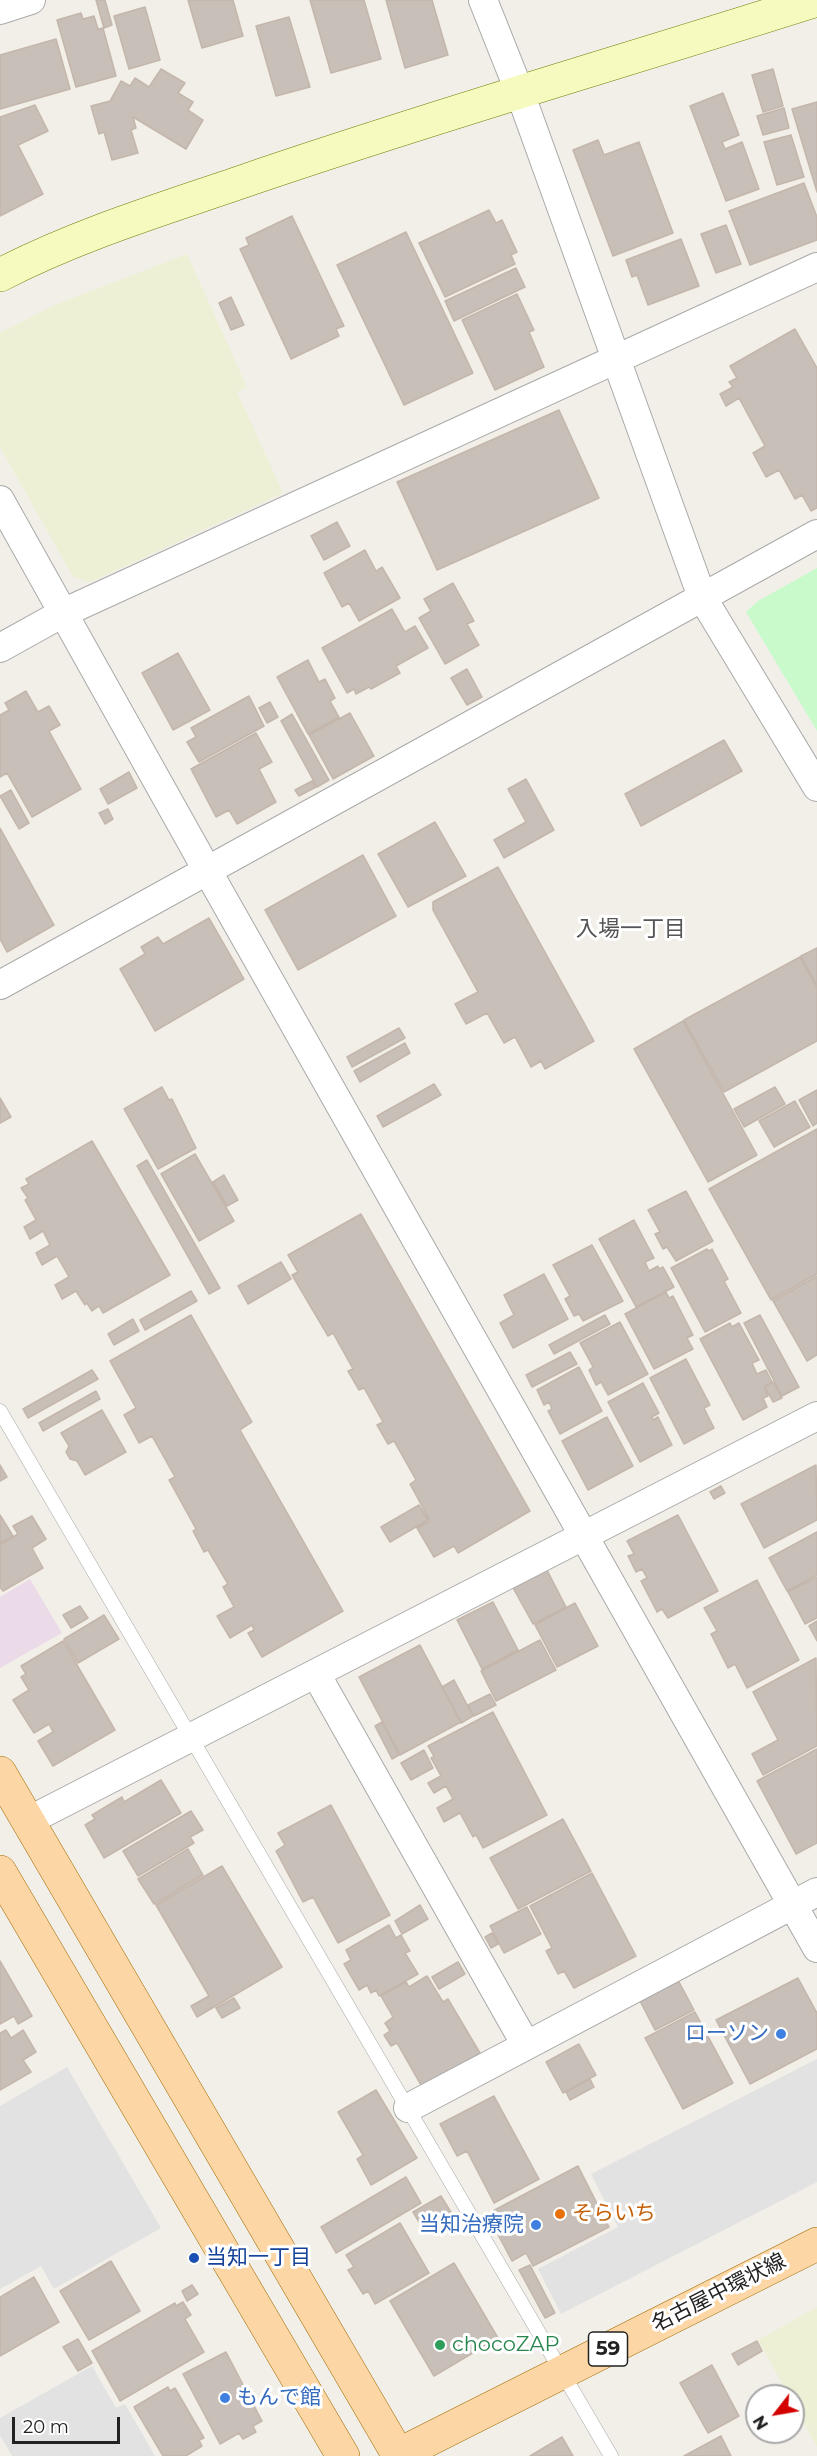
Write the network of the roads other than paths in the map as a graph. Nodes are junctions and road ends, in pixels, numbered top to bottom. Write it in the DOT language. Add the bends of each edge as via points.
graph roads {
  1 [pos="31,0"];
  2 [pos="483,0"];
  3 [pos="817,0"];
  4 [pos="0,10"];
  5 [pos="520,93"];
  6 [pos="817,267"];
  7 [pos="0,275"];
  8 [pos="614,358"];
  9 [pos="0,500"];
  10 [pos="817,534"];
  11 [pos="702,597"];
  12 [pos="63,613"];
  13 [pos="0,648"];
  14 [pos="817,787"];
  15 [pos="207,870"];
  16 [pos="0,985"];
  17 [pos="0,1411"];
  18 [pos="817,1416"];
  19 [pos="584,1538"];
  20 [pos="316,1674"];
  21 [pos="191,1739"];
  22 [pos="0,1773"];
  23 [pos="28,1821"];
  24 [pos="0,1872"];
  25 [pos="805,1898"];
  26 [pos="817,1947"];
  27 [pos="526,2045"];
  28 [pos="408,2108"];
  29 [pos="817,2244"];
  30 [pos="562,2372"];
  31 [pos="343,2456"];
  32 [pos="398,2456"];
  33 [pos="611,2456"];
  1 -- 4 [label="street"];
  2 -- 5 [label="street"];
  3 -- 5 [label="street"];
  5 -- 7 [label="street" via="332,151 144,216"];
  5 -- 8 [label="street"];
  6 -- 8 [label="street"];
  8 -- 11 [label="street"];
  8 -- 12 [label="street"];
  9 -- 12 [label="street"];
  10 -- 11 [label="street"];
  11 -- 14 [label="street"];
  11 -- 15 [label="street"];
  12 -- 13 [label="street"];
  12 -- 15 [label="street"];
  15 -- 16 [label="street"];
  15 -- 19 [label="street"];
  17 -- 21 [label="lane"];
  18 -- 19 [label="street"];
  19 -- 20 [label="street"];
  19 -- 25 [label="street"];
  20 -- 21 [label="street"];
  20 -- 27 [label="street"];
  21 -- 23 [label="street"];
  21 -- 28 [label="lane"];
  22 -- 23 [label="main road"];
  23 -- 32 [label="main road"];
  24 -- 31 [label="main road"];
  25 -- 26 [label="street"];
  25 -- 27 [label="street"];
  27 -- 28 [label="street"];
  28 -- 30 [label="lane"];
  29 -- 30 [label="main road, 名古屋中環状線 / 59"];
  30 -- 32 [label="main road, 名古屋中環状線 / 59"];
  30 -- 33 [label="lane"];
}
